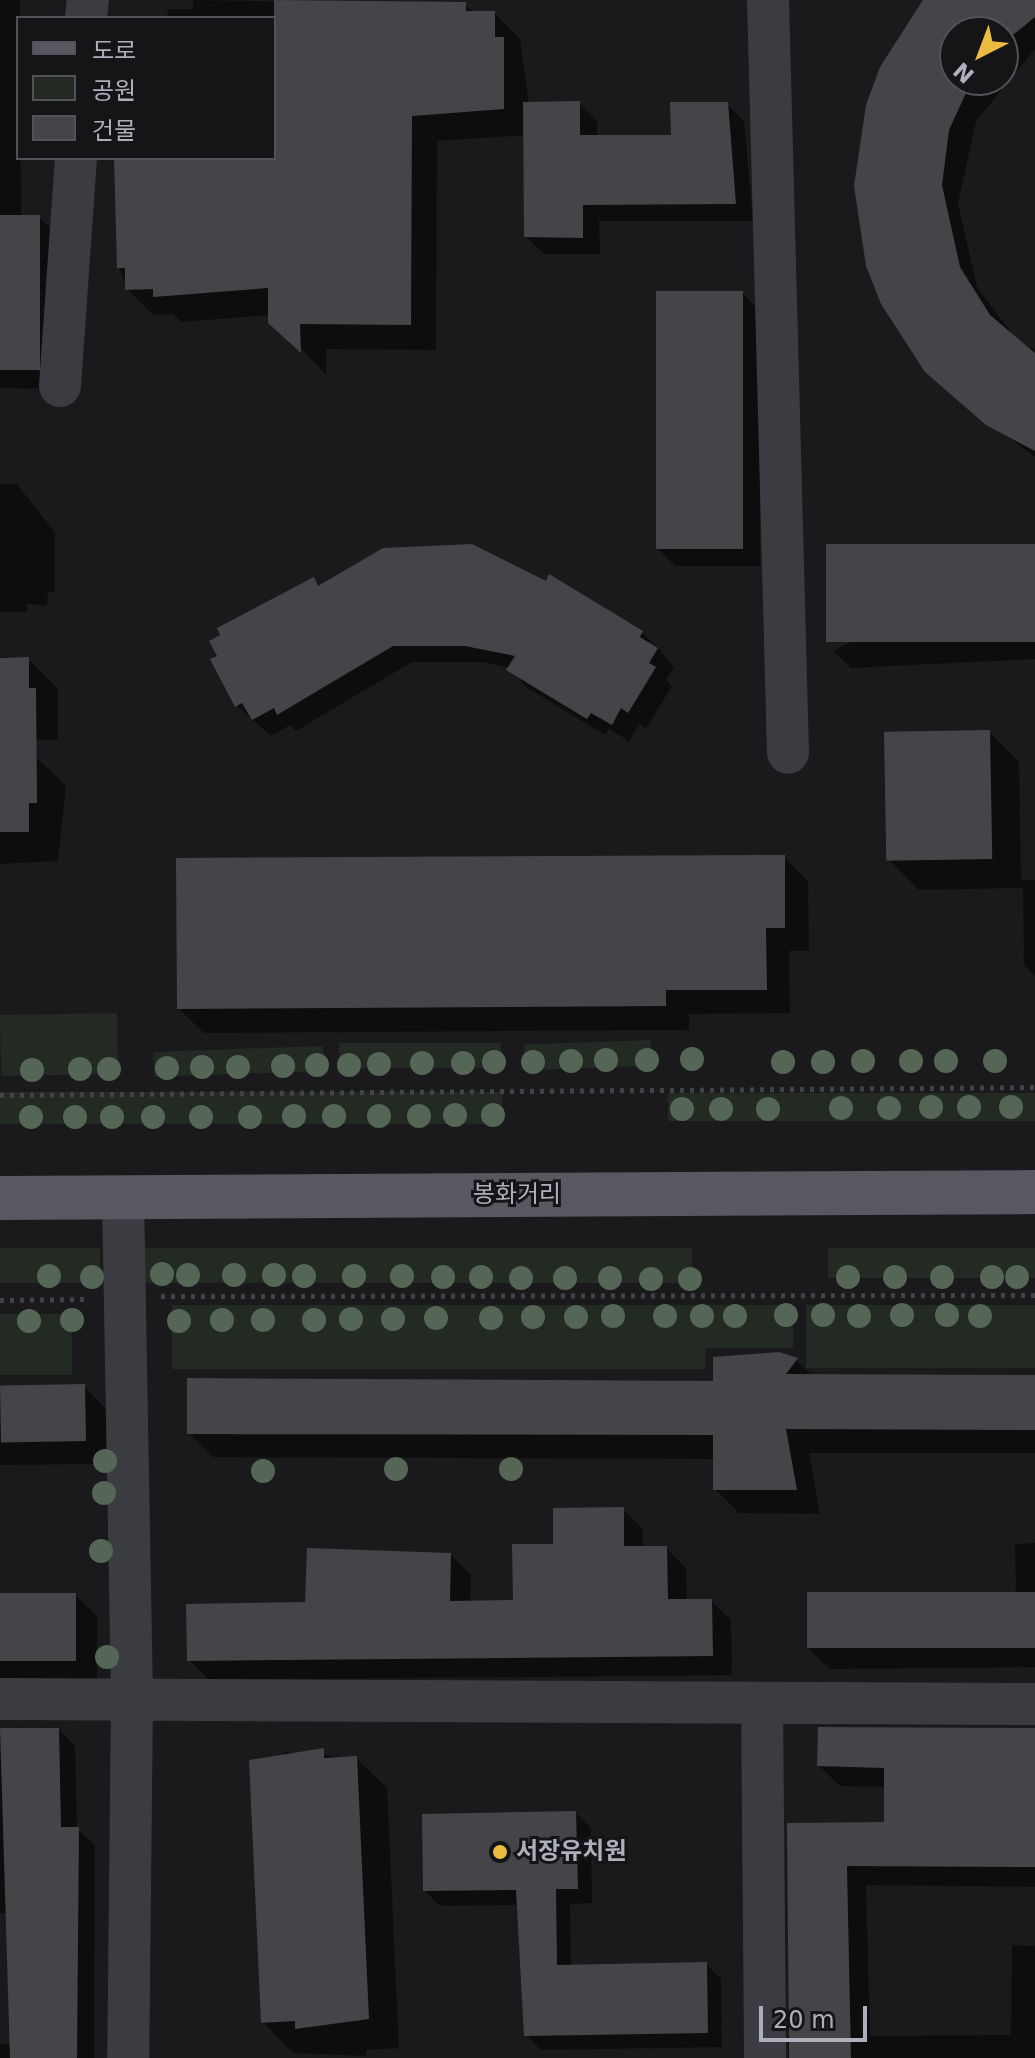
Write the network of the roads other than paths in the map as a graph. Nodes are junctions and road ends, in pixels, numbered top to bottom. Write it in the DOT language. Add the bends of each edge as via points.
graph roads {
  1 [pos="768,0"];
  2 [pos="76,160"];
  3 [pos="60,386"];
  4 [pos="788,753"];
  5 [pos="1035,1192"];
  6 [pos="123,1197"];
  7 [pos="0,1198"];
  8 [pos="132,1698"];
  9 [pos="0,1699"];
  10 [pos="762,1703"];
  11 [pos="1035,1704"];
  12 [pos="128,2058"];
  13 [pos="765,2058"];
  1 -- 4 [label="street"];
  2 -- 3 [label="street"];
  5 -- 6 [label="main road, 봉화거리"];
  6 -- 7 [label="main road, 봉화거리"];
  6 -- 8 [label="street"];
  8 -- 9 [label="street"];
  8 -- 10 [label="street"];
  8 -- 12 [label="street"];
  10 -- 11 [label="street"];
  10 -- 13 [label="street"];
}
